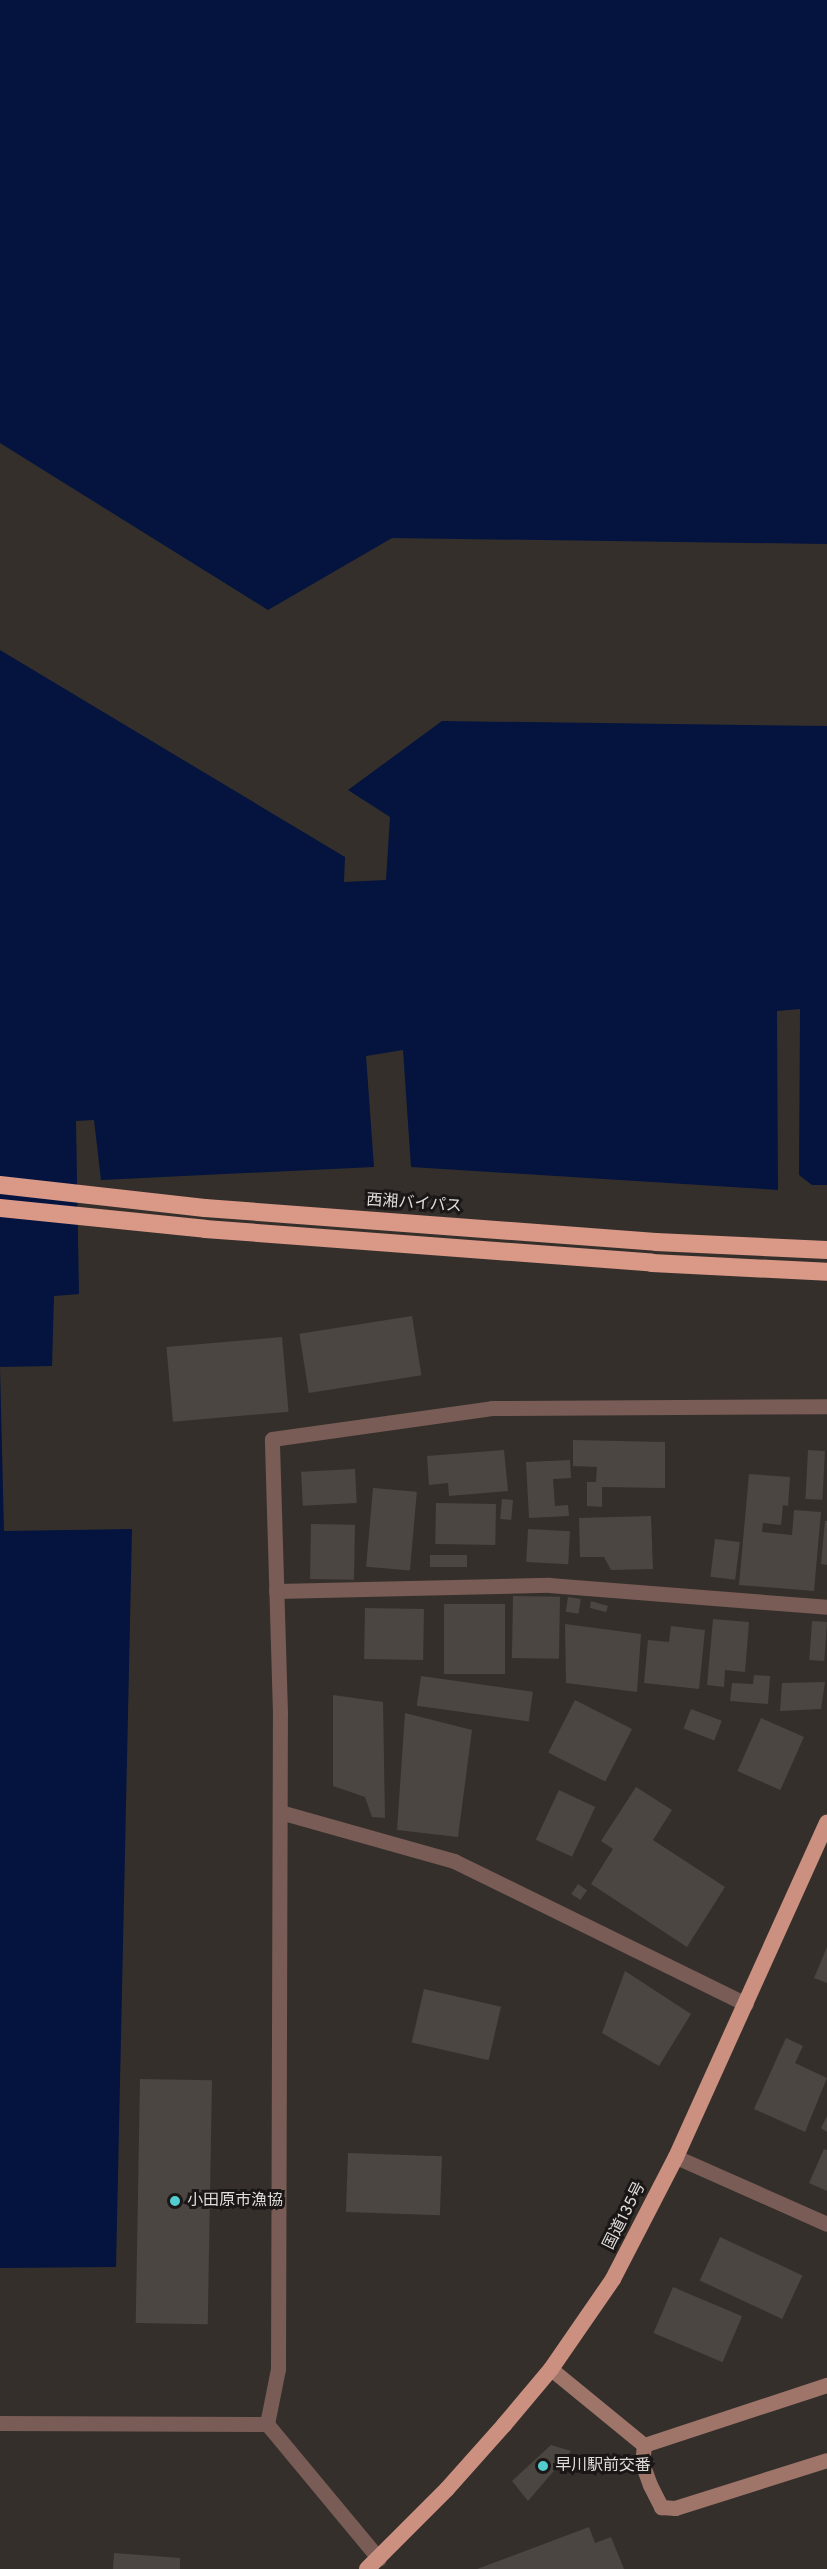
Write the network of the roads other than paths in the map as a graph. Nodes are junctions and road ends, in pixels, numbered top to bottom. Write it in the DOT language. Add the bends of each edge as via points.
graph roads {
  1 [pos="0,1185"];
  2 [pos="0,1208"];
  3 [pos="827,1250"];
  4 [pos="827,1272"];
  5 [pos="827,1406"];
  6 [pos="276,1591"];
  7 [pos="827,1607"];
  8 [pos="280,1812"];
  9 [pos="827,1823"];
  10 [pos="746,2004"];
  11 [pos="676,2157"];
  12 [pos="827,2224"];
  13 [pos="551,2368"];
  14 [pos="827,2385"];
  15 [pos="0,2423"];
  16 [pos="267,2424"];
  17 [pos="644,2445"];
  18 [pos="827,2460"];
  19 [pos="373,2564"];
  1 -- 3 [label="highway, 西湘バイパス" via="205,1208 656,1242"];
  2 -- 4 [label="highway" via="205,1229 652,1263"];
  5 -- 6 [label="street" via="492,1408 272,1439"];
  6 -- 7 [label="street" via="549,1585"];
  6 -- 8 [label="street"];
  8 -- 10 [label="street" via="454,1861"];
  8 -- 16 [label="street" via="278,2369"];
  9 -- 10 [label="highway, 国道135号"];
  10 -- 11 [label="highway, 国道135号"];
  11 -- 12 [label="street"];
  11 -- 13 [label="highway, 国道135号" via="613,2278"];
  13 -- 17 [label="main road"];
  13 -- 19 [label="highway, 国道135号" via="447,2489"];
  14 -- 17 [label="main road"];
  15 -- 16 [label="street"];
  16 -- 19 [label="street"];
  17 -- 18 [label="main road" via="642,2463 650,2485 662,2506 675,2508"];
}
